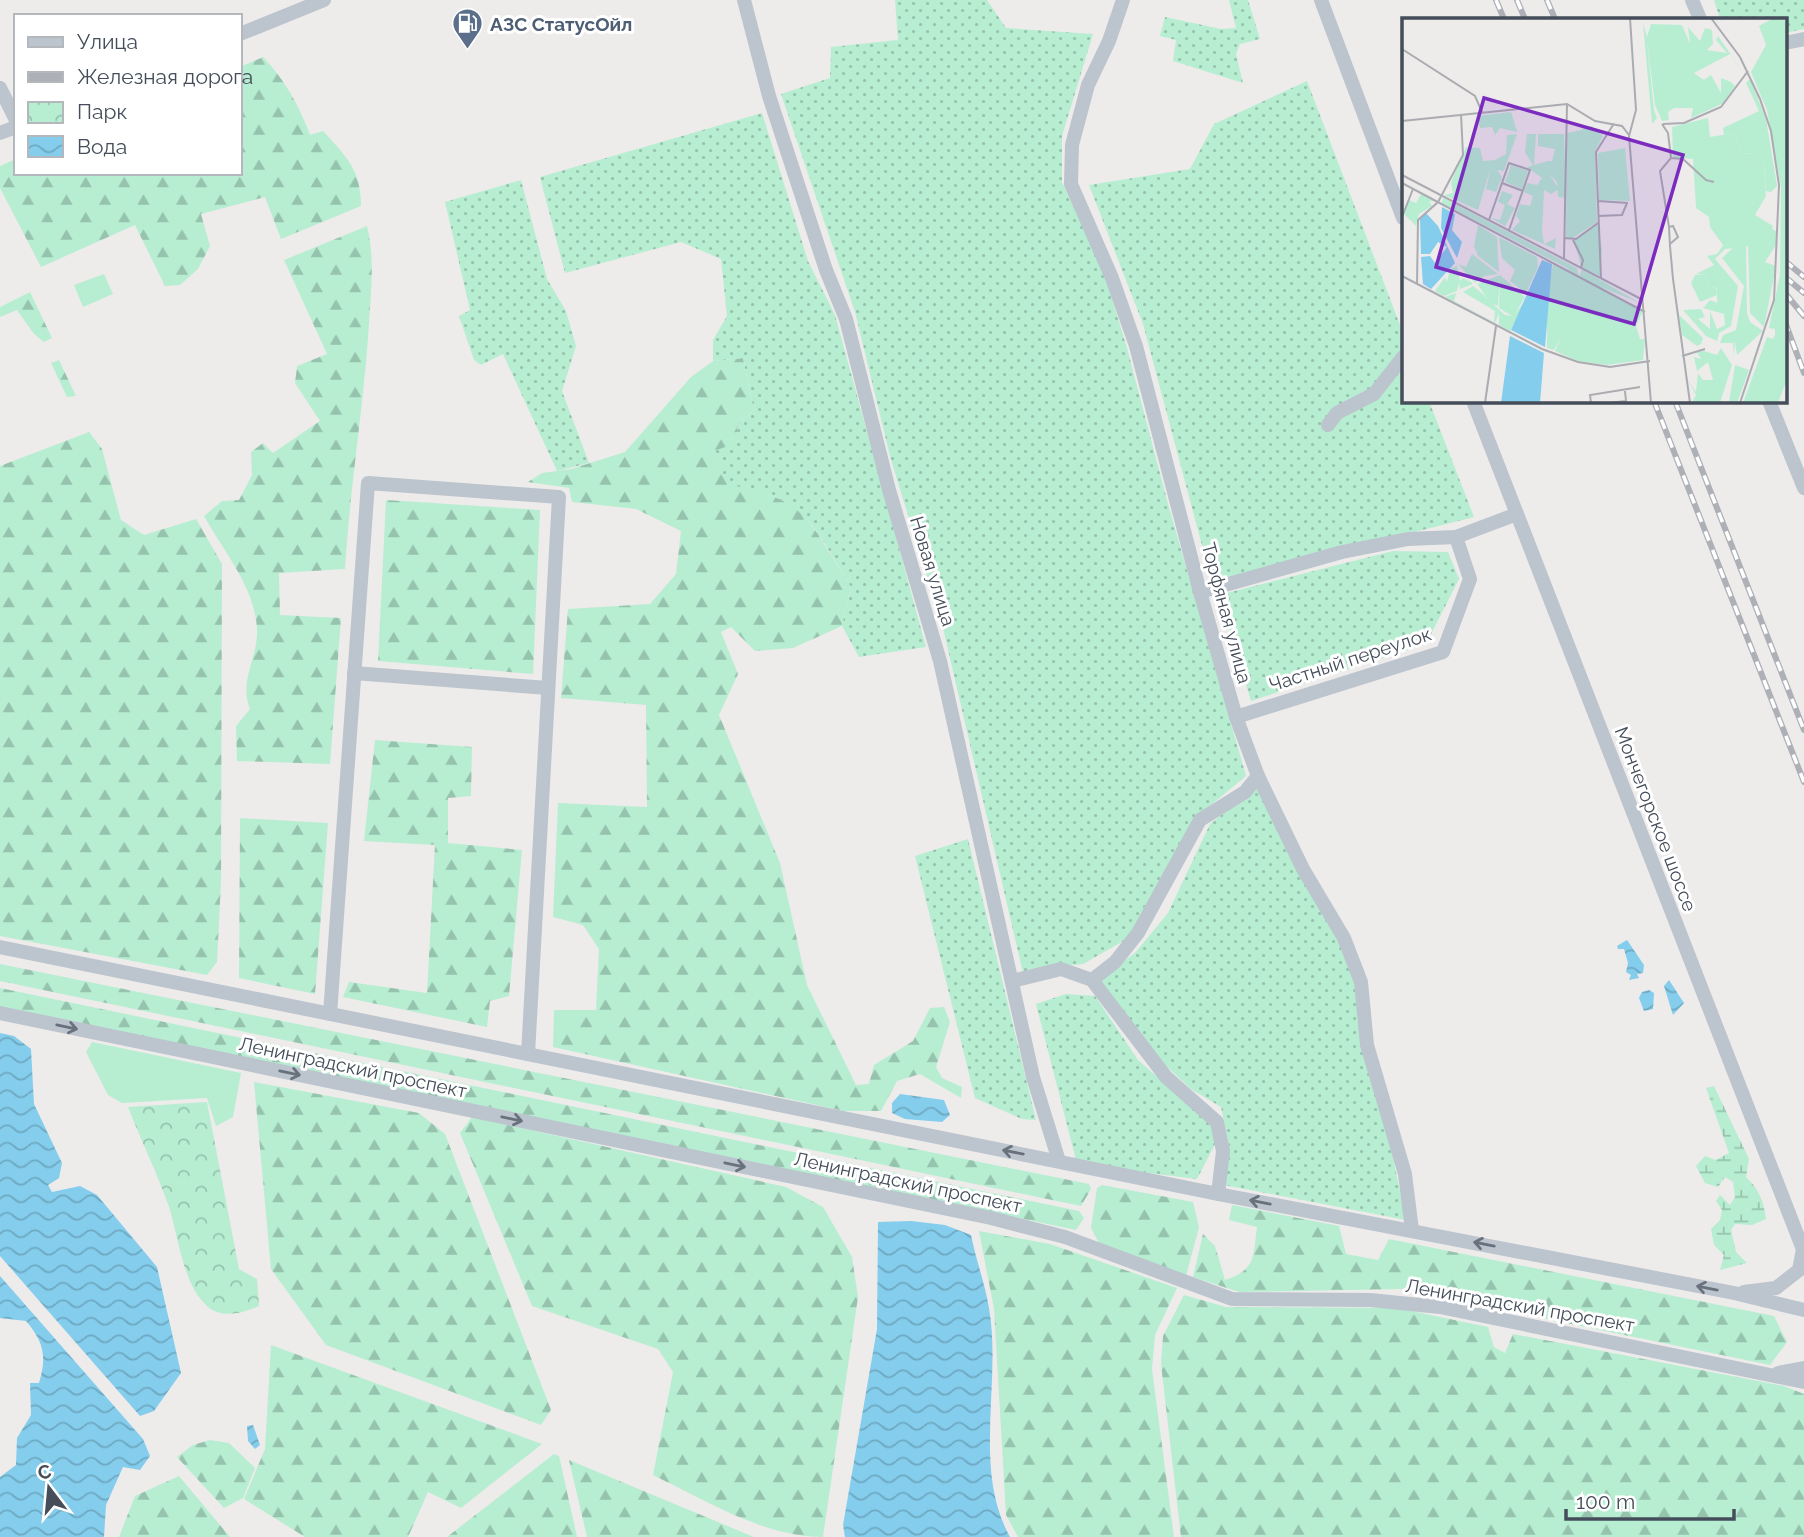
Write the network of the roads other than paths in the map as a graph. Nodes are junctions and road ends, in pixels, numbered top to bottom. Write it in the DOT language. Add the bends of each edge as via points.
graph roads {
  1 [pos="324,0"];
  2 [pos="744,0"];
  3 [pos="1123,0"];
  4 [pos="1321,0"];
  5 [pos="1692,0"];
  6 [pos="1700,18"];
  7 [pos="242,33"];
  8 [pos="1804,38"];
  9 [pos="1786,43"];
  10 [pos="0,88"];
  11 [pos="14,116"];
  12 [pos="1402,215"];
  13 [pos="1402,358"];
  14 [pos="1473,402"];
  15 [pos="1769,402"];
  16 [pos="1328,425"];
  17 [pos="1804,488"];
  18 [pos="1517,514"];
  19 [pos="1456,537"];
  20 [pos="1200,592"];
  21 [pos="354,674"];
  22 [pos="548,688"];
  23 [pos="1236,717"];
  24 [pos="1258,776"];
  25 [pos="0,947"];
  26 [pos="1092,980"];
  27 [pos="1013,981"];
  28 [pos="0,1013"];
  29 [pos="330,1014"];
  30 [pos="528,1054"];
  31 [pos="1059,1161"];
  32 [pos="1218,1194"];
  33 [pos="1412,1230"];
  34 [pos="1803,1251"];
  35 [pos="1734,1293"];
  36 [pos="1804,1310"];
  37 [pos="1804,1368"];
  38 [pos="1773,1374"];
  39 [pos="1804,1382"];
  1 -- 7 [label="street"];
  2 -- 27 [label="street, Новая улица" via="769,96 846,319 889,490 940,661"];
  3 -- 20 [label="street, Торфяная улица" via="1087,85 1072,145 1071,184 1136,346"];
  4 -- 12 [label="street"];
  5 -- 6 [label="street"];
  8 -- 9 [label="street"];
  10 -- 11 [label="street"];
  13 -- 16 [label="street" via="1374,394 1338,413"];
  14 -- 18 [label="street, Мончегорское шоссе"];
  15 -- 17 [label="street"];
  18 -- 19 [label="street"];
  18 -- 34 [label="street, Мончегорское шоссе"];
  19 -- 20 [label="street" via="1408,539 1342,552"];
  19 -- 23 [label="street, Частный переулок" via="1470,579 1443,652"];
  20 -- 23 [label="street, Торфяная улица"];
  21 -- 22 [label="street"];
  21 -- 22 [label="street" via="368,483 559,497"];
  21 -- 29 [label="street"];
  22 -- 30 [label="street"];
  23 -- 24 [label="street, Торфяная улица"];
  24 -- 26 [label="street" via="1245,792 1200,820 1138,933 1115,962"];
  24 -- 33 [label="street, Торфяная улица" via="1303,869 1344,938 1361,982 1367,1045 1405,1174"];
  25 -- 29 [label="street"];
  26 -- 27 [label="street" via="1061,970"];
  26 -- 32 [label="street" via="1166,1077 1217,1122 1223,1151"];
  27 -- 31 [label="street, Новая улица" via="1033,1077"];
  28 -- 38 [label="street, Ленинградский проспект, one-way" via="991,1218 1065,1237 1232,1298 1370,1300 1440,1307"];
  29 -- 30 [label="street"];
  31 -- 30 [label="street, one-way"];
  31 -- 32 [label="street"];
  33 -- 32 [label="street, one-way"];
  35 -- 33 [label="street, one-way"];
  34 -- 35 [label="street" via="1799,1270 1776,1288"];
  35 -- 36 [label="street"];
  37 -- 38 [label="street"];
  38 -- 39 [label="street, Ленинградский проспект"];
}
